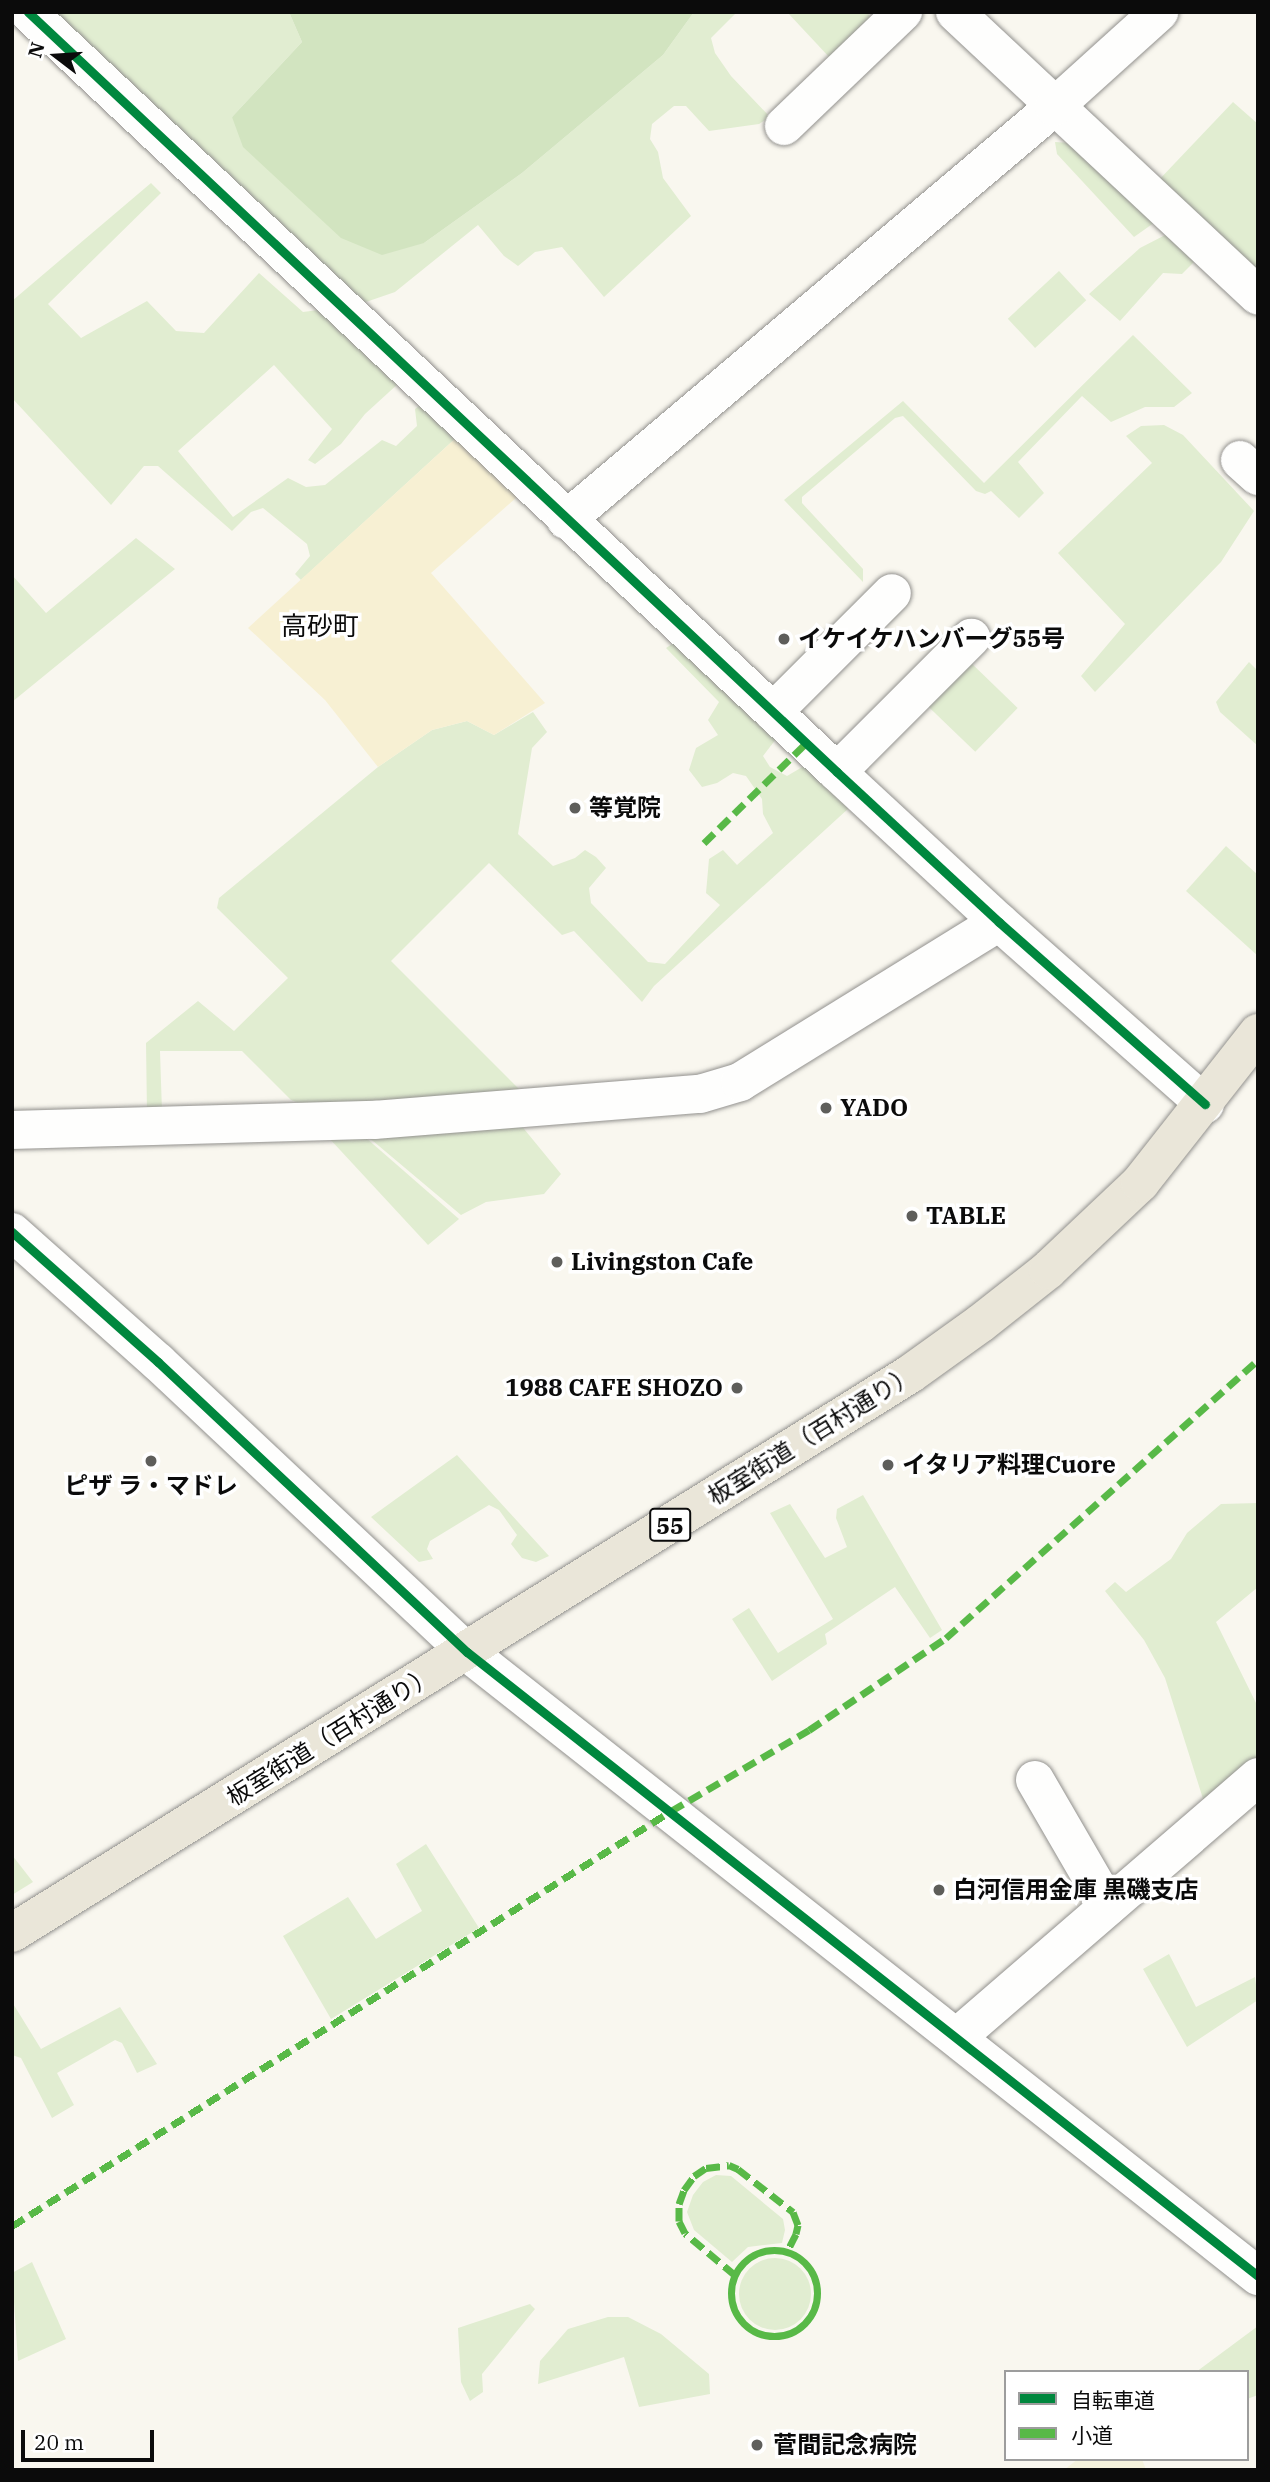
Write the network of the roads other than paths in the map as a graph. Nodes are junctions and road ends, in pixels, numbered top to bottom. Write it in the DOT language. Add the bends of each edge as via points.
graph roads {
  1 [pos="28,12"];
  2 [pos="903,12"];
  3 [pos="955,12"];
  4 [pos="1159,12"];
  5 [pos="1054,107"];
  6 [pos="784,126"];
  7 [pos="1258,296"];
  8 [pos="566,520"];
  9 [pos="892,593"];
  10 [pos="971,638"];
  11 [pos="773,712"];
  12 [pos="837,772"];
  13 [pos="999,922"];
  14 [pos="1258,1033"];
  15 [pos="1205,1104"];
  16 [pos="12,1130"];
  17 [pos="12,1232"];
  18 [pos="467,1652"];
  19 [pos="1258,1777"];
  20 [pos="1035,1780"];
  21 [pos="1108,1906"];
  22 [pos="12,1933"];
  23 [pos="957,2037"];
  24 [pos="1252,2263"];
  1 -- 8 [label="street"];
  2 -- 6 [label="street"];
  3 -- 5 [label="street"];
  4 -- 5 [label="street"];
  5 -- 7 [label="street"];
  5 -- 8 [label="street"];
  8 -- 11 [label="street"];
  9 -- 11 [label="street"];
  10 -- 12 [label="street"];
  11 -- 12 [label="street"];
  12 -- 13 [label="street"];
  13 -- 15 [label="street"];
  13 -- 16 [label="street" via="740,1082 700,1094 374,1120"];
  14 -- 15 [label="main road, 板室街道（百村通り） / 55"];
  15 -- 18 [label="main road, 板室街道（百村通り） / 55" via="1099,1225 981,1323 909,1374"];
  17 -- 18 [label="street" via="158,1362"];
  18 -- 22 [label="main road, 板室街道（百村通り） / 55"];
  18 -- 23 [label="street"];
  19 -- 21 [label="street"];
  20 -- 21 [label="street"];
  21 -- 23 [label="street"];
  23 -- 24 [label="street"];
}
